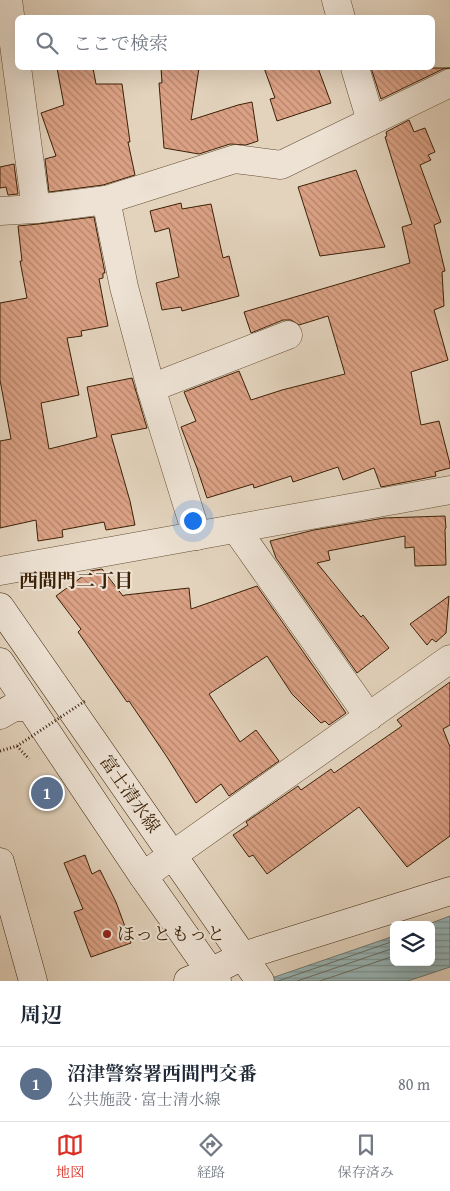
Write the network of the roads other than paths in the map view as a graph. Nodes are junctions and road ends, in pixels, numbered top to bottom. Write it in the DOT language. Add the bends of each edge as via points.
graph roads {
  1 [pos="8,0"];
  2 [pos="336,0"];
  3 [pos="340,15"];
  4 [pos="15,52"];
  5 [pos="17,70"];
  6 [pos="357,70"];
  7 [pos="450,83"];
  8 [pos="371,121"];
  9 [pos="106,200"];
  10 [pos="36,209"];
  11 [pos="0,211"];
  12 [pos="288,334"];
  13 [pos="151,388"];
  14 [pos="450,490"];
  15 [pos="236,529"];
  16 [pos="197,536"];
  17 [pos="0,571"];
  18 [pos="0,607"];
  19 [pos="450,659"];
  20 [pos="0,662"];
  21 [pos="30,707"];
  22 [pos="0,716"];
  23 [pos="369,717"];
  24 [pos="173,856"];
  25 [pos="0,862"];
  26 [pos="143,876"];
  27 [pos="450,891"];
  28 [pos="253,970"];
  29 [pos="205,978"];
  30 [pos="33,981"];
  1 -- 4 [label="street"];
  2 -- 3 [label="street"];
  5 -- 10 [label="street"];
  6 -- 8 [label="street"];
  7 -- 8 [label="street"];
  8 -- 9 [label="street" via="280,165 235,159"];
  9 -- 10 [label="street"];
  9 -- 13 [label="street" via="124,287"];
  10 -- 11 [label="street"];
  12 -- 13 [label="street"];
  13 -- 16 [label="street"];
  14 -- 15 [label="street"];
  15 -- 16 [label="street"];
  15 -- 23 [label="street"];
  16 -- 17 [label="street"];
  18 -- 24 [label="street, 富士清水線"];
  19 -- 23 [label="street"];
  20 -- 21 [label="street, 富士清水線"];
  21 -- 22 [label="street" via="14,707"];
  21 -- 26 [label="street, 富士清水線"];
  23 -- 24 [label="street"];
  24 -- 26 [label="street"];
  24 -- 28 [label="street, 富士清水線"];
  25 -- 30 [label="street"];
  26 -- 29 [label="street, 富士清水線"];
  27 -- 28 [label="street"];
  28 -- 29 [label="street"];
}
